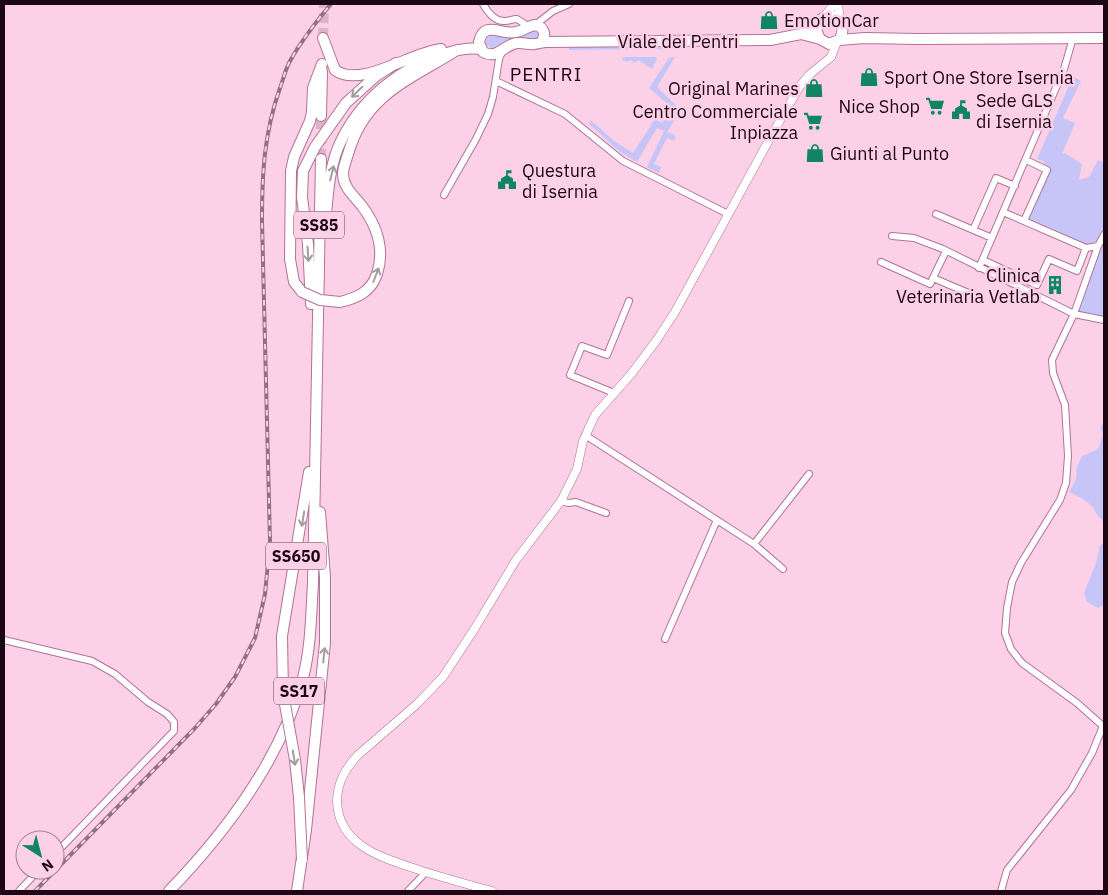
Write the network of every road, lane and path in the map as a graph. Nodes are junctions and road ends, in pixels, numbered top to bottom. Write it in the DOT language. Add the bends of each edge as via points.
graph roads {
  1 [pos="483,4"];
  2 [pos="569,4"];
  3 [pos="834,4"];
  4 [pos="838,4"];
  5 [pos="822,19"];
  6 [pos="509,20"];
  7 [pos="841,22"];
  8 [pos="538,31"];
  9 [pos="514,33"];
  10 [pos="801,34"];
  11 [pos="865,38"];
  12 [pos="1073,38"];
  13 [pos="1104,38"];
  14 [pos="822,41"];
  15 [pos="838,41"];
  16 [pos="483,48"];
  17 [pos="457,50"];
  18 [pos="503,51"];
  19 [pos="825,62"];
  20 [pos="396,63"];
  21 [pos="322,64"];
  22 [pos="497,66"];
  23 [pos="496,80"];
  24 [pos="322,116"];
  25 [pos="321,159"];
  26 [pos="1026,160"];
  27 [pos="1015,186"];
  28 [pos="444,195"];
  29 [pos="1004,212"];
  30 [pos="728,214"];
  31 [pos="936,214"];
  32 [pos="1024,221"];
  33 [pos="973,230"];
  34 [pos="1104,235"];
  35 [pos="892,236"];
  36 [pos="992,238"];
  37 [pos="1098,246"];
  38 [pos="1086,248"];
  39 [pos="946,251"];
  40 [pos="982,260"];
  41 [pos="881,262"];
  42 [pos="979,268"];
  43 [pos="933,278"];
  44 [pos="318,291"];
  45 [pos="978,298"];
  46 [pos="629,302"];
  47 [pos="1074,314"];
  48 [pos="318,316"];
  49 [pos="1104,320"];
  50 [pos="317,338"];
  51 [pos="614,393"];
  52 [pos="316,420"];
  53 [pos="585,435"];
  54 [pos="316,451"];
  55 [pos="809,474"];
  56 [pos="561,501"];
  57 [pos="606,513"];
  58 [pos="717,520"];
  59 [pos="754,544"];
  60 [pos="783,569"];
  61 [pos="665,639"];
  62 [pos="4,640"];
  63 [pos="1104,727"];
  64 [pos="65,844"];
  65 [pos="302,860"];
  66 [pos="426,872"];
  67 [pos="29,880"];
  68 [pos="19,891"];
  69 [pos="169,891"];
  70 [pos="296,891"];
  71 [pos="408,891"];
  72 [pos="492,891"];
  73 [pos="1001,891"];
  1 -- 6 [label="street" via="497,20"];
  2 -- 8 [label="street" via="547,16"];
  3 -- 5 [label="street"];
  4 -- 7 [label="street"];
  5 -- 7 [label="main road" via="832,16"];
  5 -- 10 [label="main road, Viale dei Pentri"];
  5 -- 14 [label="main road" via="816,30"];
  6 -- 8 [label="street" via="517,19"];
  6 -- 9 [label="street" via="514,26"];
  7 -- 11 [label="main road" via="854,34"];
  7 -- 15 [label="main road" via="843,32"];
  8 -- 9 [label="main road"];
  8 -- 10 [label="main road, Viale dei Pentri" via="555,42 770,40"];
  8 -- 18 [label="main road, Viale dei Pentri" via="533,44 513,44"];
  9 -- 16 [label="main road" via="486,30 481,35"];
  10 -- 14 [label="main road, Viale dei Pentri"];
  11 -- 12 [label="main road"];
  11 -- 15 [label="main road"];
  12 -- 13 [label="main road"];
  12 -- 26 [label="street" via="1064,69"];
  14 -- 15 [label="main road" via="829,44"];
  14 -- 19 [label="street" via="827,50"];
  15 -- 19 [label="street"];
  16 -- 17 [label="main road"];
  16 -- 18 [label="main road, Viale dei Pentri" via="498,53"];
  16 -- 20 [label="main road" via="436,49"];
  16 -- 22 [label="street"];
  21 -- 17 [label="main road, one-way, bridge" via="313,88 310,120 291,171 290,259 294,282 302,292 320,300 340,302 360,296 370,287 380,264 381,247 373,224 345,185 343,173 358,128 388,92"];
  44 -- 17 [label="main road, one-way" via="325,265 328,188 340,142 350,124 363,106 398,75 424,61"];
  18 -- 22 [label="street"];
  19 -- 30 [label="street" via="800,86"];
  20 -- 21 [label="main road" via="356,76 340,74 331,64 323,38"];
  20 -- 50 [label="main road, one-way" via="346,103 315,147 303,171 302,197 311,307"];
  21 -- 24 [label="main road"];
  22 -- 23 [label="street"];
  23 -- 28 [label="street" via="483,125"];
  23 -- 30 [label="street" via="565,114 623,161"];
  25 -- 44 [label="main road, SS85"];
  26 -- 27 [label="street"];
  26 -- 32 [label="street" via="1047,170"];
  27 -- 29 [label="street"];
  27 -- 33 [label="street" via="996,178"];
  29 -- 32 [label="street"];
  29 -- 36 [label="street"];
  30 -- 51 [label="street" via="665,326"];
  31 -- 33 [label="street"];
  32 -- 38 [label="street"];
  33 -- 36 [label="street"];
  34 -- 37 [label="street"];
  35 -- 39 [label="street" via="914,238"];
  36 -- 40 [label="street"];
  37 -- 38 [label="street"];
  37 -- 47 [label="street"];
  38 -- 40 [label="street" via="1077,271 1049,259 1037,285"];
  39 -- 42 [label="street"];
  39 -- 43 [label="street"];
  40 -- 42 [label="street"];
  41 -- 43 [label="street" via="930,284"];
  42 -- 47 [label="street"];
  43 -- 45 [label="street"];
  44 -- 48 [label="main road, SS85"];
  46 -- 51 [label="street" via="607,355 582,346 570,375"];
  47 -- 49 [label="street"];
  47 -- 63 [label="street" via="1052,360 1057,386 1066,405 1066,483 1060,500 1030,546 1012,582 1005,633 1010,649 1022,663"];
  48 -- 50 [label="main road, SS17"];
  50 -- 52 [label="main road, SS17"];
  51 -- 53 [label="street" via="595,415"];
  52 -- 54 [label="main road, SS17"];
  52 -- 65 [label="main road, SS650, one-way, bridge" via="310,434 309,476 282,636 283,693 295,760"];
  53 -- 56 [label="street" via="577,469"];
  53 -- 58 [label="street"];
  65 -- 54 [label="main road, SS650, one-way, bridge" via="325,643"];
  54 -- 69 [label="main road, SS17" via="310,636 297,698 280,740 248,793 222,831"];
  55 -- 59 [label="street"];
  56 -- 57 [label="street" via="576,502"];
  56 -- 66 [label="street" via="516,560 443,677 348,766 338,787 339,816 343,827 358,843 380,858"];
  58 -- 59 [label="street"];
  58 -- 61 [label="street"];
  59 -- 60 [label="street"];
  62 -- 64 [label="street" via="92,660 115,674 174,722 174,730"];
  63 -- 73 [label="street" via="1071,790 1007,870"];
  65 -- 70 [label="main road, SS650"];
  66 -- 71 [label="street"];
  66 -- 72 [label="street"];
  67 -- 68 [label="street"];
}
